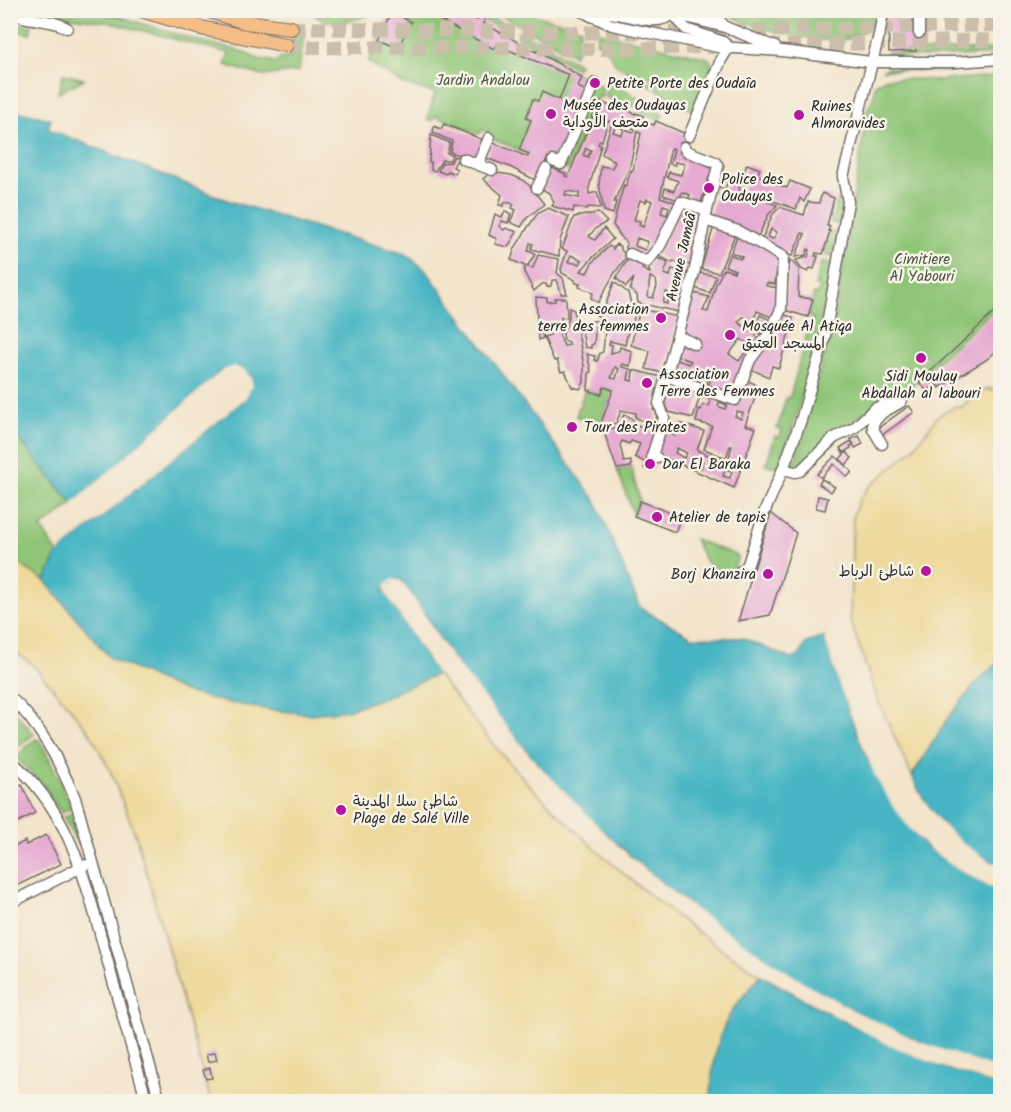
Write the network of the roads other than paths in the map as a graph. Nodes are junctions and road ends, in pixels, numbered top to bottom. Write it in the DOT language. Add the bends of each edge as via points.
graph roads {
  1 [pos="141,10"];
  2 [pos="206,10"];
  3 [pos="579,10"];
  4 [pos="658,10"];
  5 [pos="711,10"];
  6 [pos="885,10"];
  7 [pos="915,10"];
  8 [pos="10,11"];
  9 [pos="674,12"];
  10 [pos="591,16"];
  11 [pos="10,19"];
  12 [pos="725,27"];
  13 [pos="291,28"];
  14 [pos="919,33"];
  15 [pos="286,45"];
  16 [pos="729,48"];
  17 [pos="782,51"];
  18 [pos="1000,59"];
  19 [pos="871,62"];
  20 [pos="595,83"];
  21 [pos="689,136"];
  22 [pos="489,138"];
  23 [pos="684,147"];
  24 [pos="463,159"];
  25 [pos="478,164"];
  26 [pos="492,170"];
  27 [pos="537,188"];
  28 [pos="706,215"];
  29 [pos="630,254"];
  30 [pos="678,336"];
  31 [pos="695,344"];
  32 [pos="666,376"];
  33 [pos="882,444"];
  34 [pos="657,458"];
  35 [pos="783,469"];
  36 [pos="736,575"];
  37 [pos="10,697"];
  38 [pos="10,760"];
  39 [pos="21,769"];
  40 [pos="10,774"];
  41 [pos="94,861"];
  42 [pos="81,867"];
  43 [pos="10,903"];
  44 [pos="147,1101"];
  45 [pos="160,1101"];
  1 -- 15 [label="main road" via="211,31"];
  2 -- 13 [label="main road" via="246,22"];
  3 -- 10 [label="street"];
  4 -- 9 [label="street"];
  5 -- 12 [label="street"];
  6 -- 19 [label="street"];
  7 -- 14 [label="street"];
  8 -- 11 [label="street" via="27,20"];
  9 -- 10 [label="street" via="664,20 650,22 612,13"];
  9 -- 12 [label="street"];
  9 -- 16 [label="street" via="690,32 718,39"];
  10 -- 16 [label="street" via="612,25"];
  12 -- 17 [label="street"];
  16 -- 17 [label="street"];
  16 -- 21 [label="street"];
  17 -- 19 [label="street"];
  18 -- 19 [label="street"];
  19 -- 35 [label="street" via="843,177 848,202 826,327 801,420"];
  20 -- 27 [label="street" via="561,164 550,165"];
  22 -- 25 [label="street"];
  23 -- 28 [label="street, Avenue Jamââ" via="717,164"];
  24 -- 25 [label="street"];
  25 -- 26 [label="street"];
  28 -- 29 [label="street" via="681,202 660,246 647,262"];
  28 -- 30 [label="street, Avenue Jamââ"];
  28 -- 32 [label="street" via="783,257 781,309 770,333 750,360 735,400"];
  30 -- 31 [label="street"];
  30 -- 32 [label="street, Avenue Jamââ"];
  32 -- 34 [label="street, Avenue Jamââ" via="659,403 664,418 652,456"];
  33 -- 35 [label="street" via="873,423 901,402 900,397 874,409 854,428 834,438 800,471"];
  35 -- 36 [label="street" via="748,564"];
  37 -- 41 [label="street" via="32,721 65,775"];
  38 -- 39 [label="street"];
  39 -- 40 [label="street"];
  39 -- 42 [label="street" via="47,799"];
  41 -- 42 [label="street"];
  41 -- 45 [label="street"];
  42 -- 43 [label="street"];
  42 -- 44 [label="street"];
}
